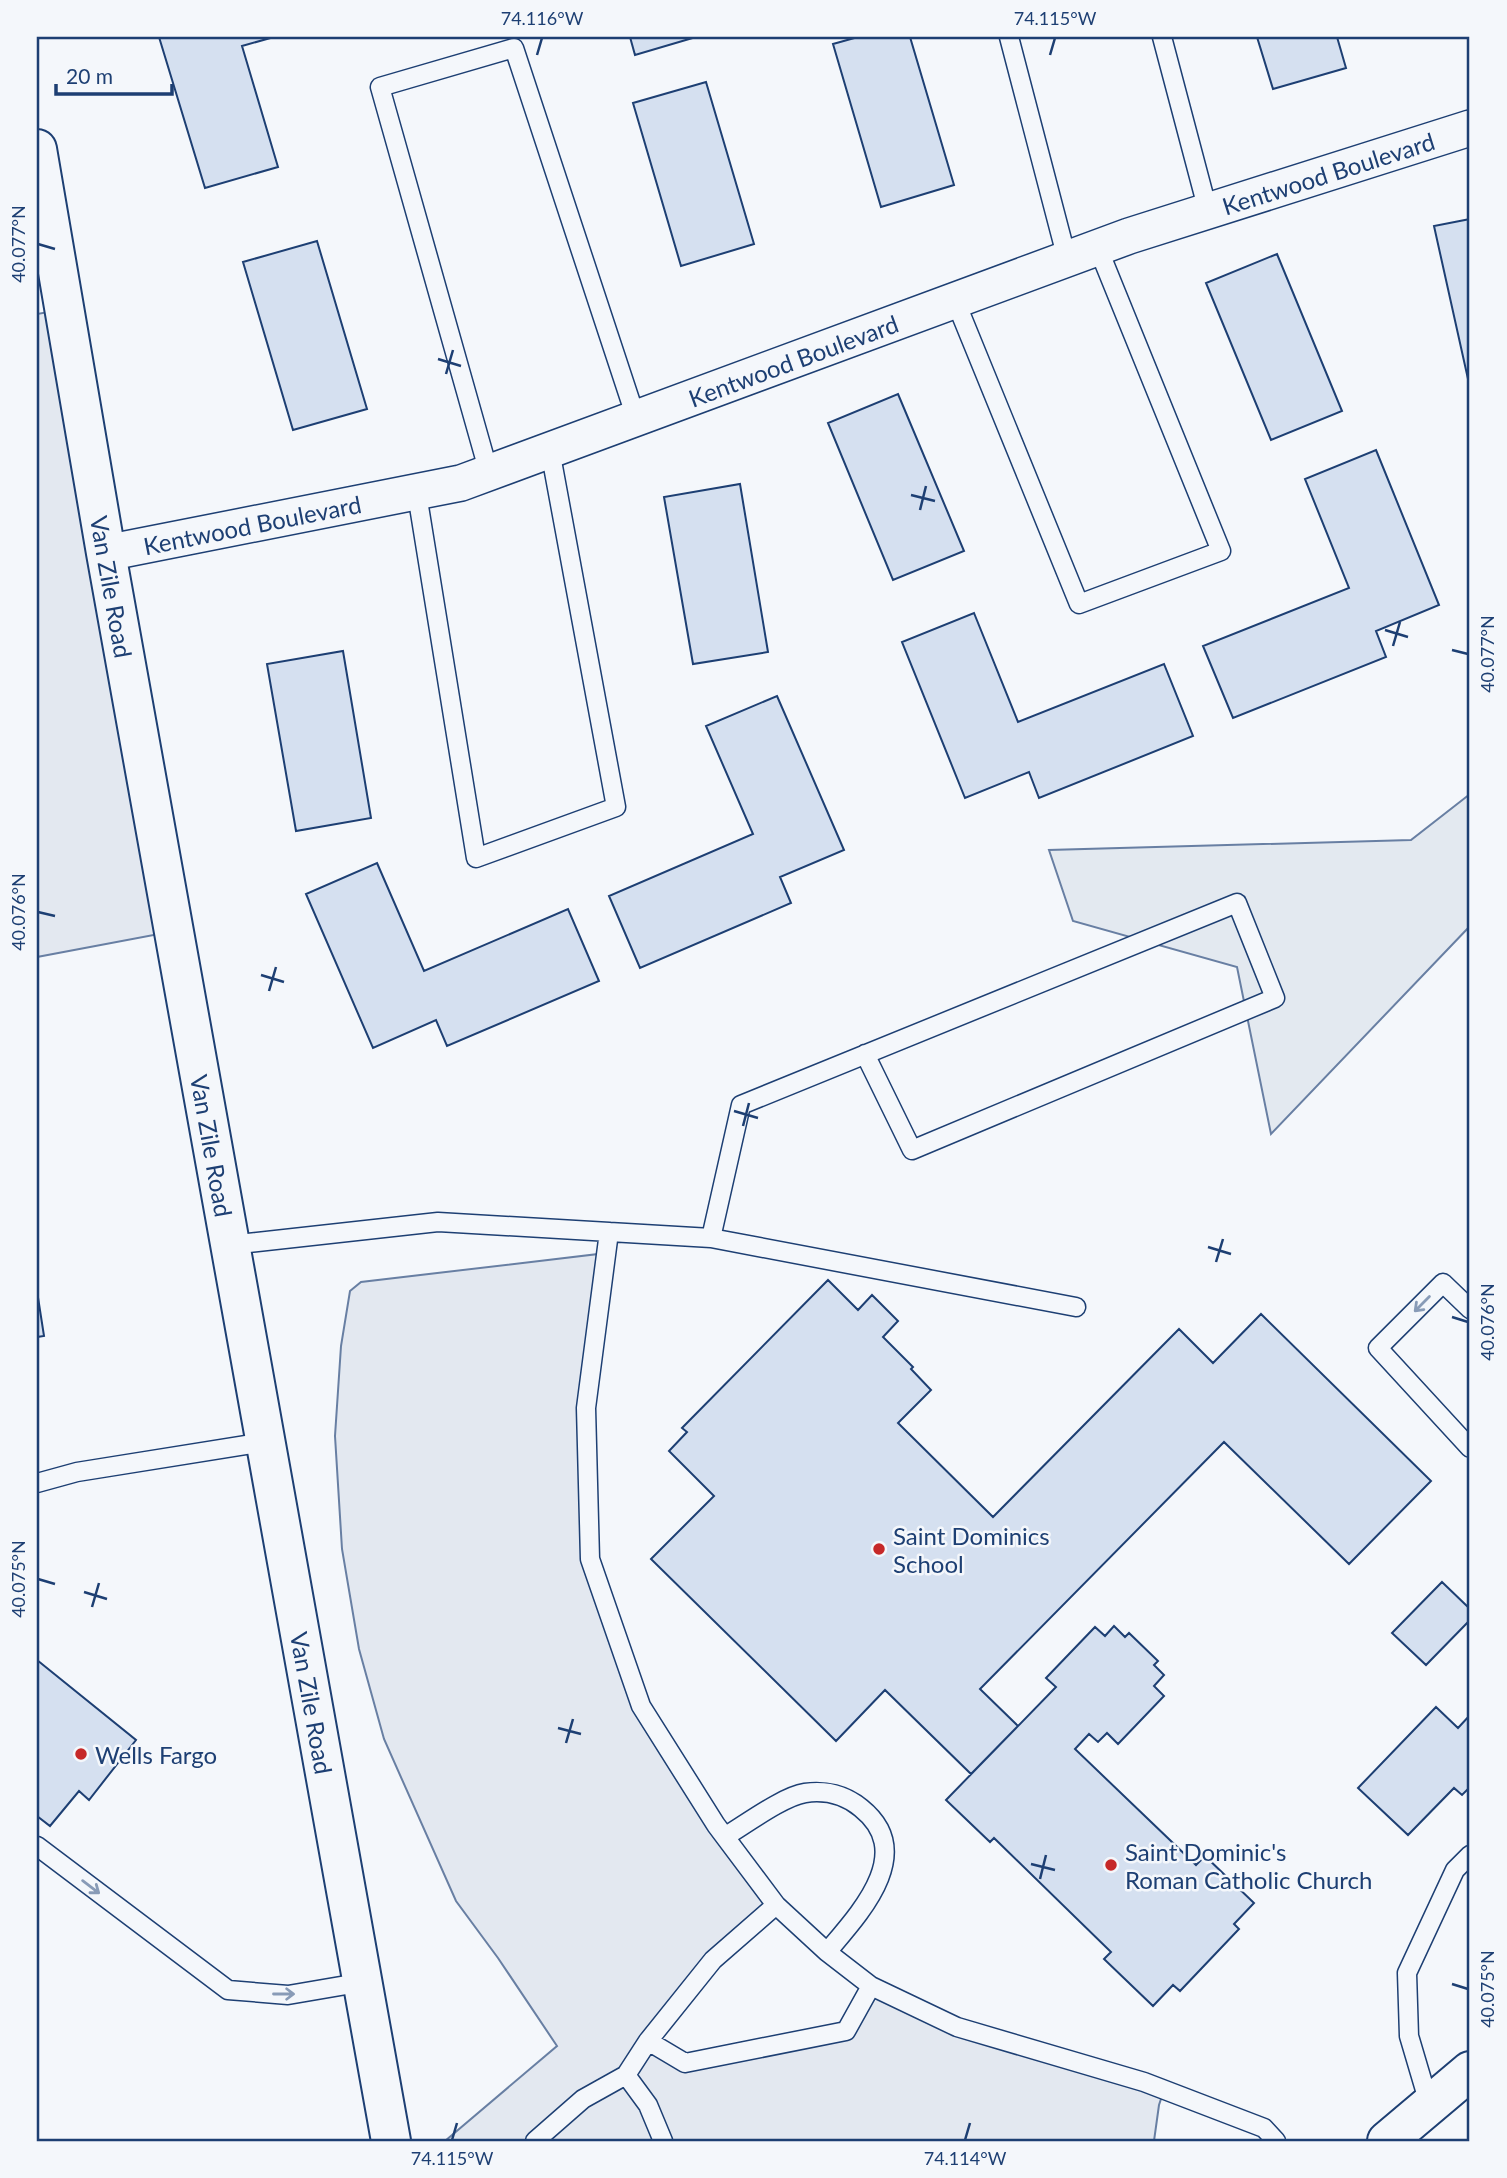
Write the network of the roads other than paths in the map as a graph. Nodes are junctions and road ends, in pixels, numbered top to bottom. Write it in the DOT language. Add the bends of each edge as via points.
graph roads {
  1 [pos="1009,37"];
  2 [pos="1162,37"];
  3 [pos="1470,128"];
  4 [pos="37,149"];
  5 [pos="1208,211"];
  6 [pos="1082,253"];
  7 [pos="955,300"];
  8 [pos="636,418"];
  9 [pos="550,450"];
  10 [pos="489,473"];
  11 [pos="417,494"];
  12 [pos="106,553"];
  13 [pos="865,1054"];
  14 [pos="609,1232"];
  15 [pos="711,1238"];
  16 [pos="230,1245"];
  17 [pos="1076,1307"];
  18 [pos="1470,1310"];
  19 [pos="265,1442"];
  20 [pos="1470,1448"];
  21 [pos="37,1483"];
  22 [pos="726,1836"];
  23 [pos="37,1846"];
  24 [pos="1470,1855"];
  25 [pos="776,1905"];
  26 [pos="827,1952"];
  27 [pos="364,1982"];
  28 [pos="870,1986"];
  29 [pos="648,2041"];
  30 [pos="1470,2071"];
  31 [pos="626,2075"];
  32 [pos="1430,2107"];
  33 [pos="391,2141"];
  34 [pos="535,2141"];
  35 [pos="663,2141"];
  36 [pos="1276,2141"];
  37 [pos="1387,2141"];
  1 -- 6 [label="lane"];
  2 -- 5 [label="lane"];
  3 -- 5 [label="street, Kentwood Boulevard"];
  4 -- 12 [label="street, Van Zile Road"];
  5 -- 6 [label="street, Kentwood Boulevard"];
  6 -- 7 [label="street, Kentwood Boulevard"];
  6 -- 7 [label="lane" via="1221,551 1079,604"];
  7 -- 8 [label="street, Kentwood Boulevard"];
  8 -- 9 [label="street, Kentwood Boulevard"];
  8 -- 10 [label="lane" via="514,48 380,88"];
  9 -- 10 [label="street, Kentwood Boulevard"];
  9 -- 11 [label="lane" via="616,807 476,858"];
  10 -- 11 [label="street, Kentwood Boulevard"];
  11 -- 12 [label="street, Kentwood Boulevard"];
  12 -- 16 [label="street, Van Zile Road"];
  13 -- 13 [label="lane" via="1237,903 1275,998 912,1150"];
  13 -- 15 [label="lane" via="741,1104"];
  14 -- 15 [label="lane"];
  14 -- 16 [label="lane" via="438,1222"];
  14 -- 22 [label="lane" via="586,1408 590,1559 641,1706"];
  15 -- 17 [label="lane"];
  16 -- 19 [label="street, Van Zile Road"];
  18 -- 20 [label="lane, one-way" via="1443,1283 1378,1348"];
  19 -- 21 [label="lane" via="77,1472"];
  19 -- 27 [label="street, Van Zile Road"];
  22 -- 25 [label="lane"];
  22 -- 26 [label="lane" via="804,1793 831,1793 871,1816 883,1836 885,1864 861,1912"];
  23 -- 27 [label="lane, one-way" via="228,1990 288,1996"];
  24 -- 32 [label="lane" via="1455,1870 1407,1973 1409,2036"];
  25 -- 26 [label="lane"];
  25 -- 29 [label="lane" via="713,1961"];
  26 -- 28 [label="lane"];
  27 -- 33 [label="street, Van Zile Road"];
  28 -- 29 [label="lane" via="846,2031 685,2063"];
  28 -- 36 [label="lane" via="957,2027 1144,2082 1264,2128"];
  29 -- 31 [label="lane"];
  30 -- 32 [label="street"];
  31 -- 34 [label="lane" via="583,2099"];
  31 -- 35 [label="lane" via="648,2105"];
  32 -- 37 [label="street"];
}
